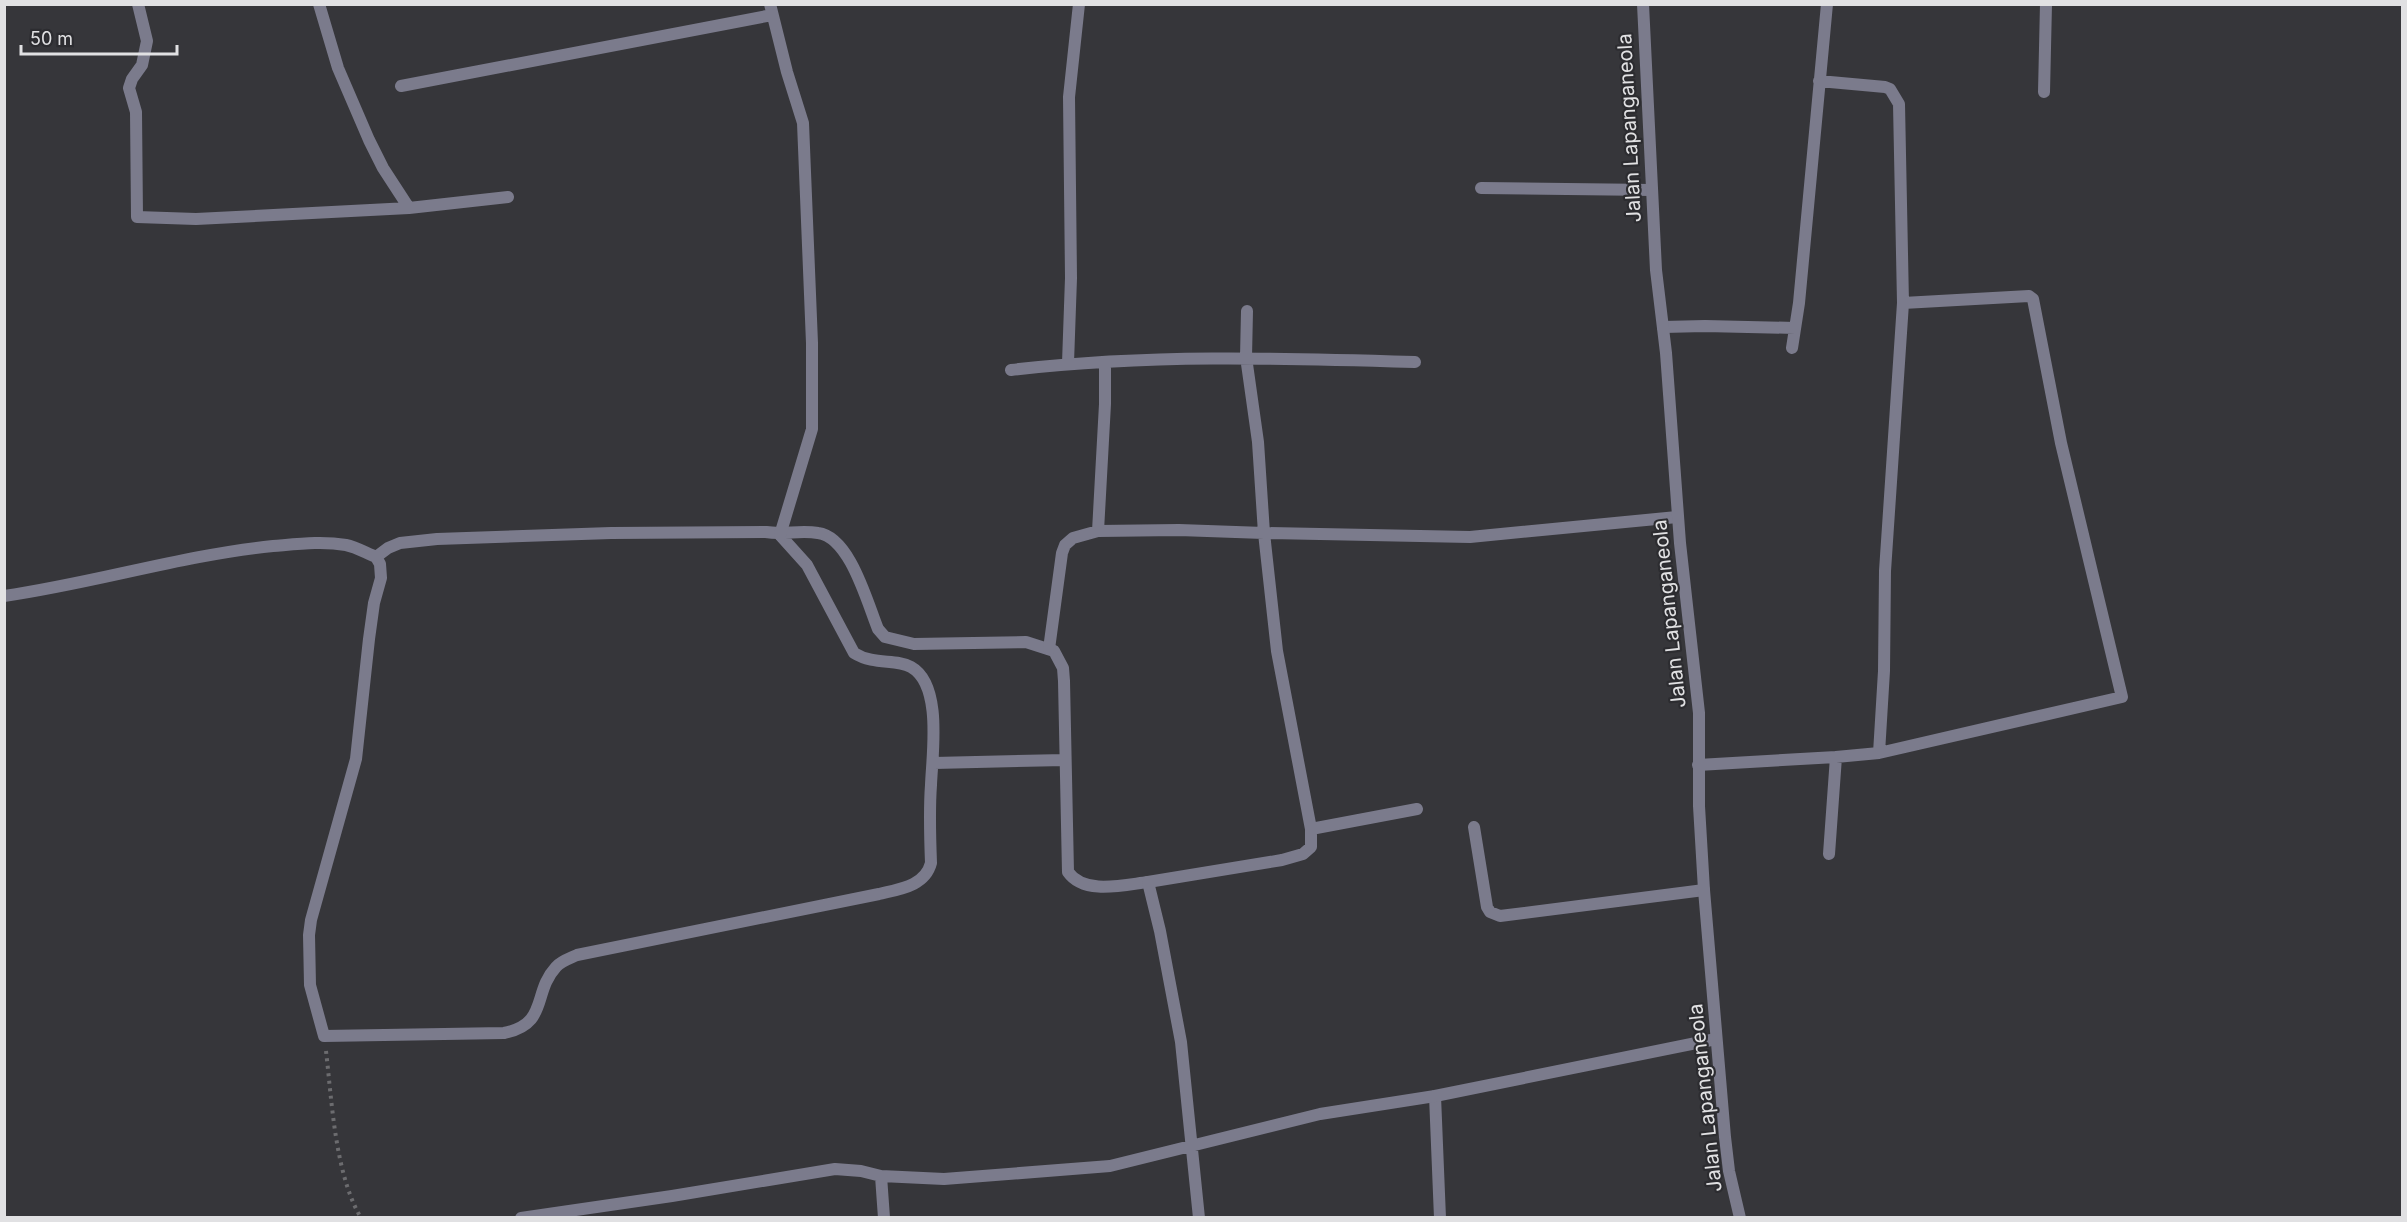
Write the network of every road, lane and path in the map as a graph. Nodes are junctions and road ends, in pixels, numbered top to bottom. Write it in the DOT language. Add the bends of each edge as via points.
graph roads {
  1 [pos="138,4"];
  2 [pos="319,4"];
  3 [pos="1079,4"];
  4 [pos="1643,4"];
  5 [pos="1827,4"];
  6 [pos="2046,4"];
  7 [pos="771,10"];
  8 [pos="1819,81"];
  9 [pos="401,86"];
  10 [pos="2044,92"];
  11 [pos="1481,188"];
  12 [pos="1652,190"];
  13 [pos="508,197"];
  14 [pos="409,208"];
  15 [pos="1903,303"];
  16 [pos="1247,311"];
  17 [pos="1663,327"];
  18 [pos="1795,328"];
  19 [pos="1792,348"];
  20 [pos="1246,357"];
  21 [pos="1415,362"];
  22 [pos="1068,363"];
  23 [pos="1105,363"];
  24 [pos="1011,370"];
  25 [pos="1677,518"];
  26 [pos="1098,531"];
  27 [pos="1264,533"];
  28 [pos="780,535"];
  29 [pos="376,556"];
  30 [pos="4,596"];
  31 [pos="1049,649"];
  32 [pos="1879,753"];
  33 [pos="1836,757"];
  34 [pos="1065,760"];
  35 [pos="934,763"];
  36 [pos="1698,765"];
  37 [pos="1417,809"];
  38 [pos="1474,827"];
  39 [pos="1311,829"];
  40 [pos="1829,854"];
  41 [pos="1148,882"];
  42 [pos="1704,890"];
  43 [pos="324,1036"];
  44 [pos="1716,1038"];
  45 [pos="1435,1096"];
  46 [pos="1191,1147"];
  47 [pos="881,1176"];
  48 [pos="361,1218"];
  49 [pos="521,1218"];
  50 [pos="884,1218"];
  51 [pos="1199,1218"];
  52 [pos="1440,1218"];
  53 [pos="1740,1218"];
  1 -- 14 [label="street" via="147,41 142,65 129,88 136,112 137,217 196,219"];
  2 -- 14 [label="street" via="338,68 369,140"];
  3 -- 22 [label="street" via="1069,97"];
  4 -- 12 [label="street, Jalan Lapanganeola"];
  5 -- 8 [label="street"];
  6 -- 10 [label="street"];
  7 -- 9 [label="street"];
  7 -- 28 [label="street" via="803,123 812,343 812,429"];
  8 -- 15 [label="street" via="1885,87 1899,104"];
  8 -- 18 [label="street"];
  11 -- 12 [label="street"];
  12 -- 17 [label="street, Jalan Lapanganeola"];
  13 -- 14 [label="street"];
  15 -- 32 [label="street" via="1885,571"];
  15 -- 32 [label="street" via="2029,296 2033,299 2061,443 2122,697"];
  16 -- 20 [label="street"];
  17 -- 18 [label="street"];
  17 -- 25 [label="street, Jalan Lapanganeola"];
  18 -- 19 [label="street"];
  20 -- 21 [label="street"];
  20 -- 23 [label="street"];
  20 -- 27 [label="street" via="1258,442"];
  22 -- 23 [label="street"];
  22 -- 24 [label="street"];
  23 -- 26 [label="street"];
  25 -- 27 [label="street" via="1470,537"];
  25 -- 36 [label="street, Jalan Lapanganeola" via="1699,713"];
  26 -- 27 [label="street"];
  26 -- 31 [label="street" via="1065,544"];
  27 -- 39 [label="street" via="1277,651"];
  28 -- 29 [label="street" via="611,533 437,539 400,543"];
  28 -- 31 [label="street" via="819,532 835,540 847,554 885,638 914,644 1026,642"];
  28 -- 35 [label="street" via="807,565 854,653 881,663 901,663 921,676 932,705"];
  29 -- 30 [label="street" via="348,545 316,543 249,549"];
  29 -- 43 [label="street" via="381,578 369,639 356,759 309,935 310,985"];
  31 -- 34 [label="street" via="1063,668"];
  32 -- 33 [label="street"];
  33 -- 36 [label="street"];
  33 -- 40 [label="street"];
  34 -- 35 [label="street"];
  34 -- 41 [label="street" via="1068,872 1084,884 1113,887"];
  35 -- 43 [label="street" via="931,863 929,872 914,884 577,955 558,965 547,980 533,1018 519,1030 463,1035"];
  36 -- 42 [label="street, Jalan Lapanganeola"];
  37 -- 39 [label="street"];
  38 -- 42 [label="street" via="1487,907 1500,916"];
  39 -- 41 [label="street" via="1311,847 1303,854"];
  41 -- 46 [label="street" via="1181,1042"];
  42 -- 44 [label="street, Jalan Lapanganeola"];
  43 -- 48 [label="path" via="337,1141 352,1202"];
  44 -- 45 [label="street"];
  44 -- 53 [label="street, Jalan Lapanganeola" via="1729,1171"];
  45 -- 46 [label="street" via="1320,1114"];
  45 -- 52 [label="street"];
  46 -- 47 [label="street" via="1110,1166 944,1179"];
  46 -- 51 [label="street"];
  47 -- 49 [label="street" via="835,1169"];
  47 -- 50 [label="street"];
}
